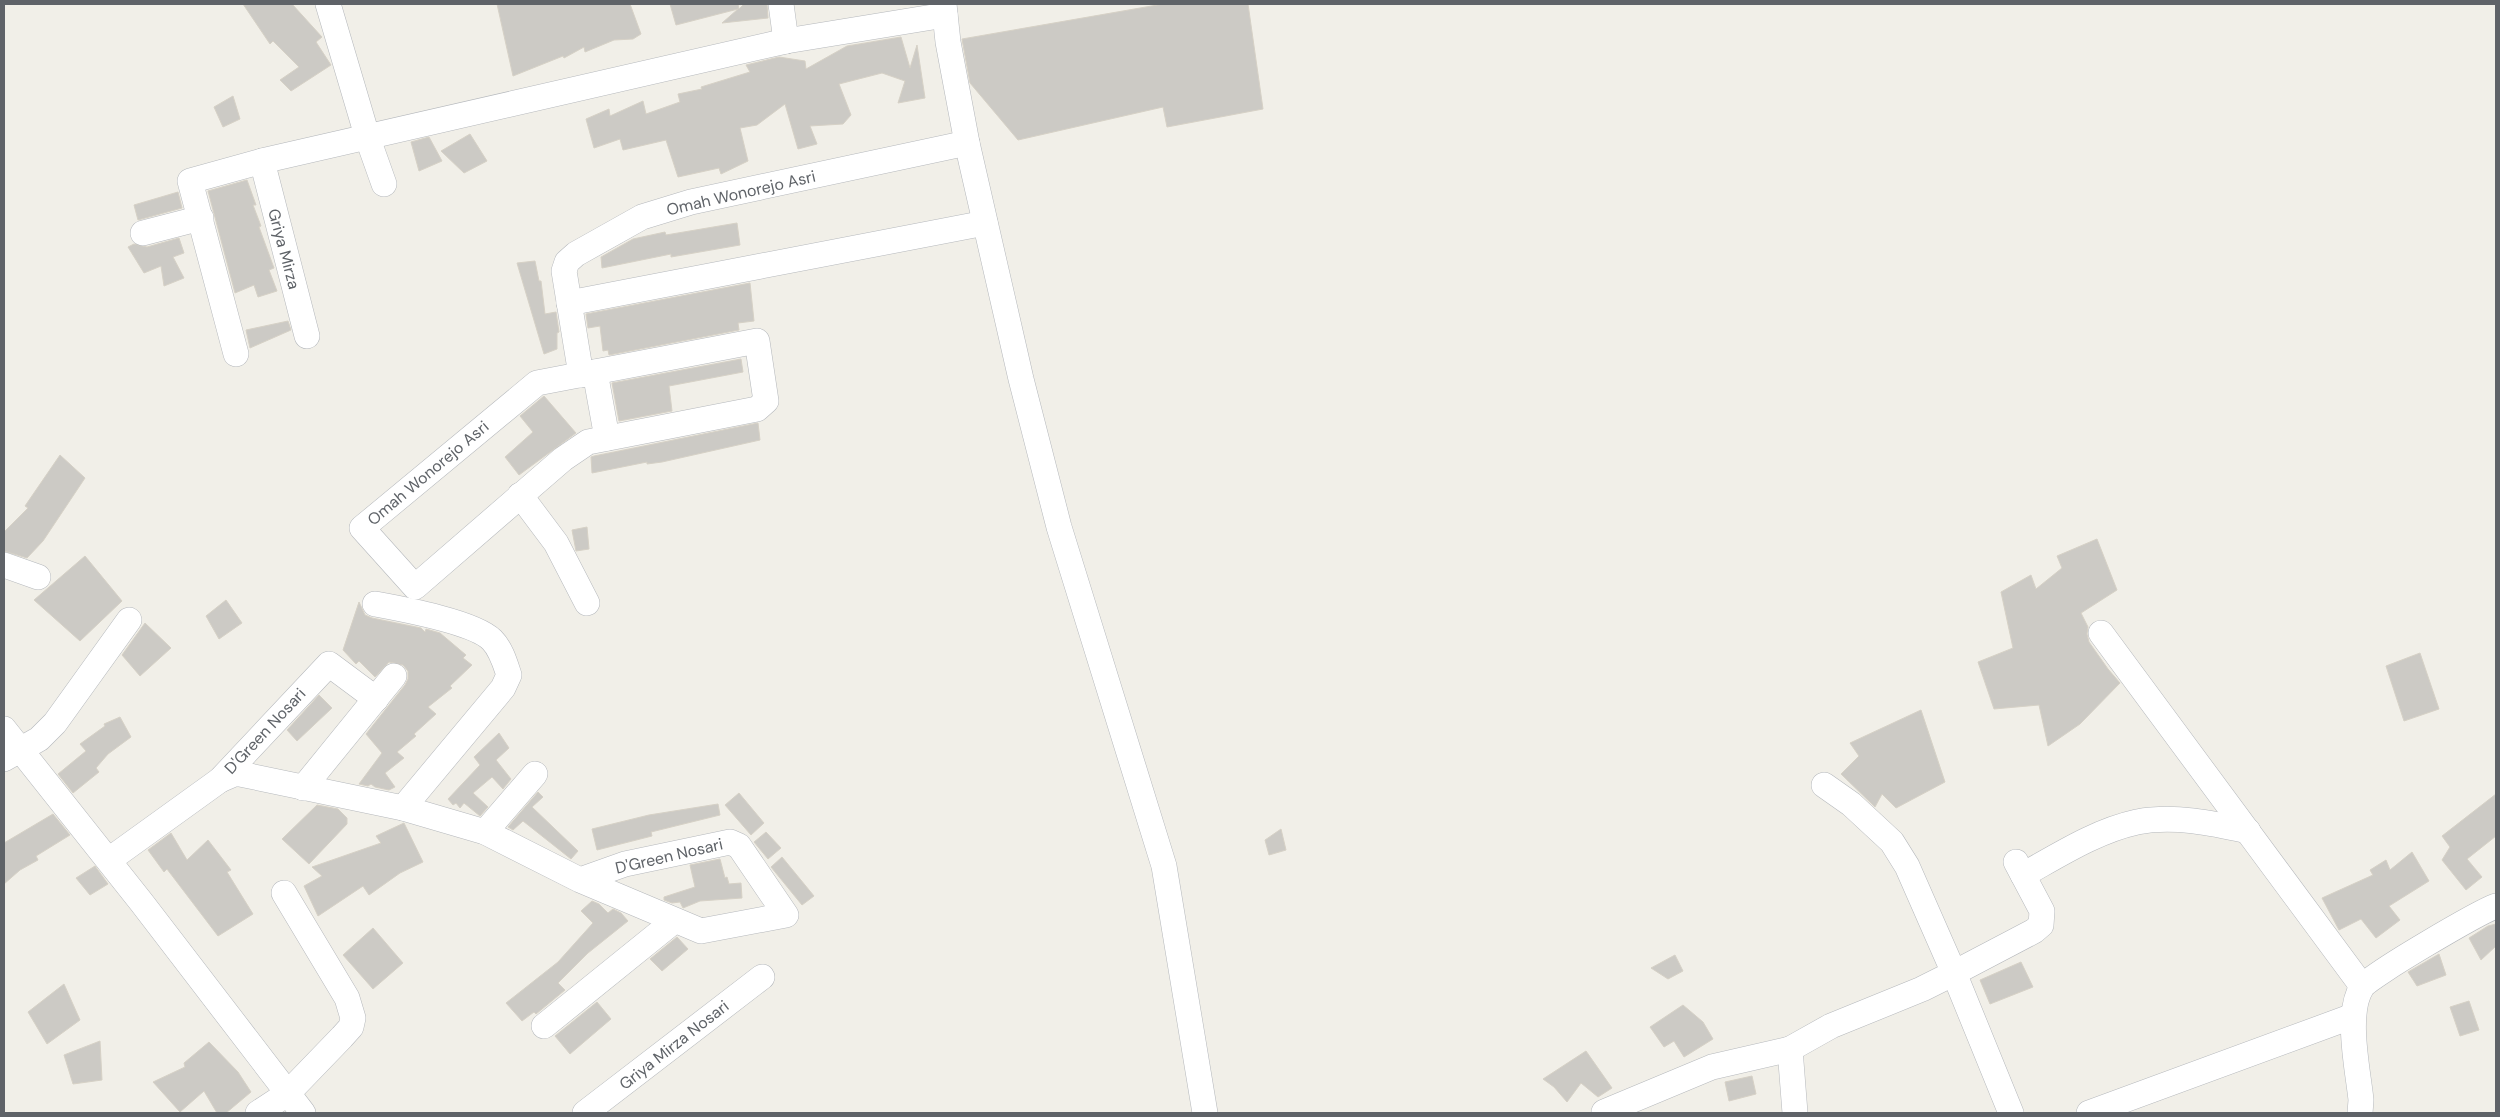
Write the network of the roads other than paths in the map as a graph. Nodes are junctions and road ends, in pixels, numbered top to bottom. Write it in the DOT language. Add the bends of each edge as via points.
graph roads {
  1 [pos="328,4"];
  2 [pos="781,4"];
  3 [pos="945,9"];
  4 [pos="786,42"];
  5 [pos="368,139"];
  6 [pos="967,143"];
  7 [pos="262,161"];
  8 [pos="384,184"];
  9 [pos="200,218"];
  10 [pos="986,223"];
  11 [pos="143,233"];
  12 [pos="569,303"];
  13 [pos="307,336"];
  14 [pos="236,354"];
  15 [pos="588,374"];
  16 [pos="607,438"];
  17 [pos="520,495"];
  18 [pos="4,565"];
  19 [pos="38,577"];
  20 [pos="587,603"];
  21 [pos="375,604"];
  22 [pos="129,620"];
  23 [pos="2102,633"];
  24 [pos="394,676"];
  25 [pos="376,699"];
  26 [pos="4,729"];
  27 [pos="12,755"];
  28 [pos="535,774"];
  29 [pos="220,780"];
  30 [pos="1824,785"];
  31 [pos="303,788"];
  32 [pos="403,808"];
  33 [pos="2248,831"];
  34 [pos="485,832"];
  35 [pos="109,860"];
  36 [pos="580,880"];
  37 [pos="284,894"];
  38 [pos="2496,906"];
  39 [pos="674,921"];
  40 [pos="1954,973"];
  41 [pos="762,977"];
  42 [pos="2362,986"];
  43 [pos="2353,1016"];
  44 [pos="544,1026"];
  45 [pos="1790,1050"];
  46 [pos="287,1094"];
  47 [pos="1604,1112"];
  48 [pos="258,1113"];
  49 [pos="303,1113"];
  50 [pos="585,1113"];
  51 [pos="1205,1113"];
  52 [pos="1795,1113"];
  53 [pos="2011,1113"];
  54 [pos="2089,1113"];
  55 [pos="2360,1113"];
  1 -- 5 [label="street"];
  2 -- 4 [label="street"];
  3 -- 4 [label="street"];
  3 -- 6 [label="street"];
  4 -- 5 [label="street"];
  5 -- 7 [label="street"];
  5 -- 8 [label="street"];
  6 -- 10 [label="street"];
  6 -- 12 [label="street, Omah Wonorejo Asri" via="691,202 642,217 567,262 564,270"];
  7 -- 9 [label="street" via="190,180"];
  7 -- 13 [label="street, Griya Mirza"];
  9 -- 11 [label="street"];
  9 -- 14 [label="street"];
  10 -- 12 [label="street"];
  10 -- 51 [label="street" via="1021,379 1059,526 1164,866"];
  12 -- 15 [label="street, Omah Wonorejo Asri"];
  15 -- 16 [label="street, Omah Wonorejo Asri"];
  15 -- 16 [label="street, Omah Wonorejo Asri" via="757,341 766,401 758,410"];
  15 -- 17 [label="street, Omah Wonorejo Asri" via="537,383 362,528 415,587"];
  16 -- 17 [label="street, Omah Wonorejo Asri" via="588,442 575,450"];
  17 -- 20 [label="street" via="556,542"];
  18 -- 19 [label="street"];
  21 -- 32 [label="street" via="436,617 488,637 496,645 509,675 503,688"];
  22 -- 27 [label="street" via="55,723 39,739"];
  23 -- 33 [label="street"];
  24 -- 25 [label="street"];
  25 -- 29 [label="street, D'Green Nosari" via="330,664"];
  25 -- 31 [label="street"];
  26 -- 27 [label="street"];
  27 -- 35 [label="street"];
  28 -- 34 [label="street"];
  29 -- 31 [label="street, D'Green Nosari" via="240,774"];
  29 -- 35 [label="street"];
  30 -- 40 [label="street" via="1852,804 1892,842 1907,866"];
  31 -- 32 [label="street, D'Green Nosari"];
  32 -- 34 [label="street, D'Green Nosari"];
  33 -- 40 [label="street" via="2179,820 2138,822 2108,831 2019,869 2042,911 2041,925"];
  33 -- 42 [label="street"];
  34 -- 36 [label="street, D'Green Nosari"];
  35 -- 46 [label="street"];
  36 -- 39 [label="street, D'Green Nosari"];
  36 -- 39 [label="street, D'Green Nosari" via="625,864 730,842 739,846 786,915 700,931"];
  37 -- 46 [label="street" via="347,998 353,1018 351,1027"];
  38 -- 42 [label="street" via="2415,951"];
  39 -- 44 [label="street"];
  40 -- 45 [label="street" via="1831,1026"];
  40 -- 53 [label="street"];
  41 -- 50 [label="street, Griya Mirza Nosari"];
  42 -- 43 [label="street"];
  43 -- 54 [label="street"];
  43 -- 55 [label="street"];
  45 -- 47 [label="street" via="1712,1067"];
  45 -- 52 [label="street"];
  46 -- 48 [label="street"];
  46 -- 49 [label="street"];
}
